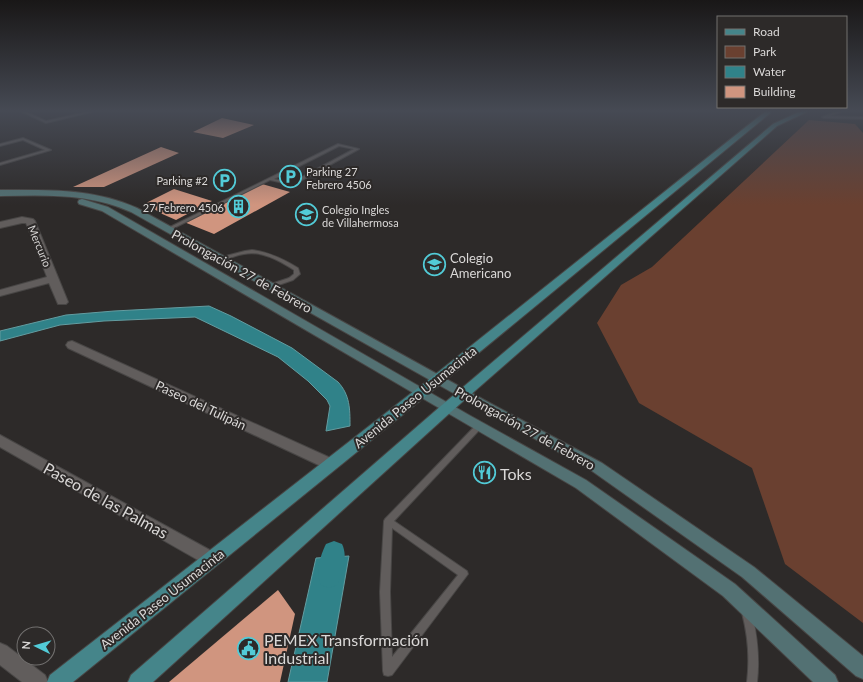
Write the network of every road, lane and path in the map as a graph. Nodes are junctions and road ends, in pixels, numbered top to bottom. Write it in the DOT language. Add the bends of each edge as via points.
graph roads {
  1 [pos="13,142"];
  2 [pos="30,142"];
  3 [pos="732,142"];
  4 [pos="756,142"];
  5 [pos="0,145"];
  6 [pos="0,164"];
  7 [pos="270,179"];
  8 [pos="0,193"];
  9 [pos="0,201"];
  10 [pos="0,225"];
  11 [pos="168,230"];
  12 [pos="220,259"];
  13 [pos="53,279"];
  14 [pos="270,286"];
  15 [pos="0,293"];
  16 [pos="62,302"];
  17 [pos="72,345"];
  18 [pos="437,380"];
  19 [pos="420,393"];
  20 [pos="464,394"];
  21 [pos="447,408"];
  22 [pos="479,426"];
  23 [pos="0,440"];
  24 [pos="330,464"];
  25 [pos="388,521"];
  26 [pos="211,559"];
  27 [pos="745,604"];
  28 [pos="0,654"];
  29 [pos="863,669"];
  30 [pos="38,682"];
  31 [pos="58,682"];
  32 [pos="138,682"];
  33 [pos="752,682"];
  34 [pos="828,682"];
  1 -- 5 [label="lane"];
  2 -- 6 [label="lane" via="49,150"];
  3 -- 18 [label="main road, Avenida Paseo Usumacinta"];
  4 -- 20 [label="main road"];
  7 -- 7 [label="lane" via="339,146 356,149 292,184"];
  7 -- 11 [label="lane"];
  8 -- 11 [label="main road, Prolongación 27 de Febrero" via="104,198 124,205"];
  9 -- 19 [label="main road, Prolongación 27 de Febrero" via="67,201 98,206"];
  10 -- 13 [label="street, Mercurio" via="22,220 30,221"];
  11 -- 12 [label="main road, Prolongación 27 de Febrero"];
  12 -- 14 [label="main road, Prolongación 27 de Febrero"];
  12 -- 14 [label="lane" via="246,252 258,252 288,263 296,269 297,274 291,279"];
  13 -- 15 [label="street, Mercurio"];
  13 -- 16 [label="street, Mercurio"];
  14 -- 18 [label="main road, Prolongación 27 de Febrero"];
  17 -- 24 [label="street, Paseo del Tulipán"];
  18 -- 19 [label="main road, Avenida Paseo Usumacinta"];
  18 -- 20 [label="main road, Prolongación 27 de Febrero"];
  19 -- 21 [label="main road, Prolongación 27 de Febrero"];
  19 -- 24 [label="main road, Avenida Paseo Usumacinta"];
  20 -- 21 [label="main road"];
  20 -- 29 [label="main road, Prolongación 27 de Febrero" via="604,472 748,572"];
  21 -- 22 [label="main road, Prolongación 27 de Febrero"];
  21 -- 32 [label="main road"];
  22 -- 25 [label="lane"];
  22 -- 27 [label="main road, Prolongación 27 de Febrero" via="582,484"];
  23 -- 26 [label="street, Paseo de las Palmas"];
  24 -- 26 [label="main road, Avenida Paseo Usumacinta"];
  25 -- 25 [label="lane" via="385,592 388,671 464,574"];
  26 -- 31 [label="main road, Avenida Paseo Usumacinta"];
  27 -- 33 [label="lane" via="752,636"];
  27 -- 34 [label="main road, Prolongación 27 de Febrero"];
  28 -- 30 [label="street"];
}
